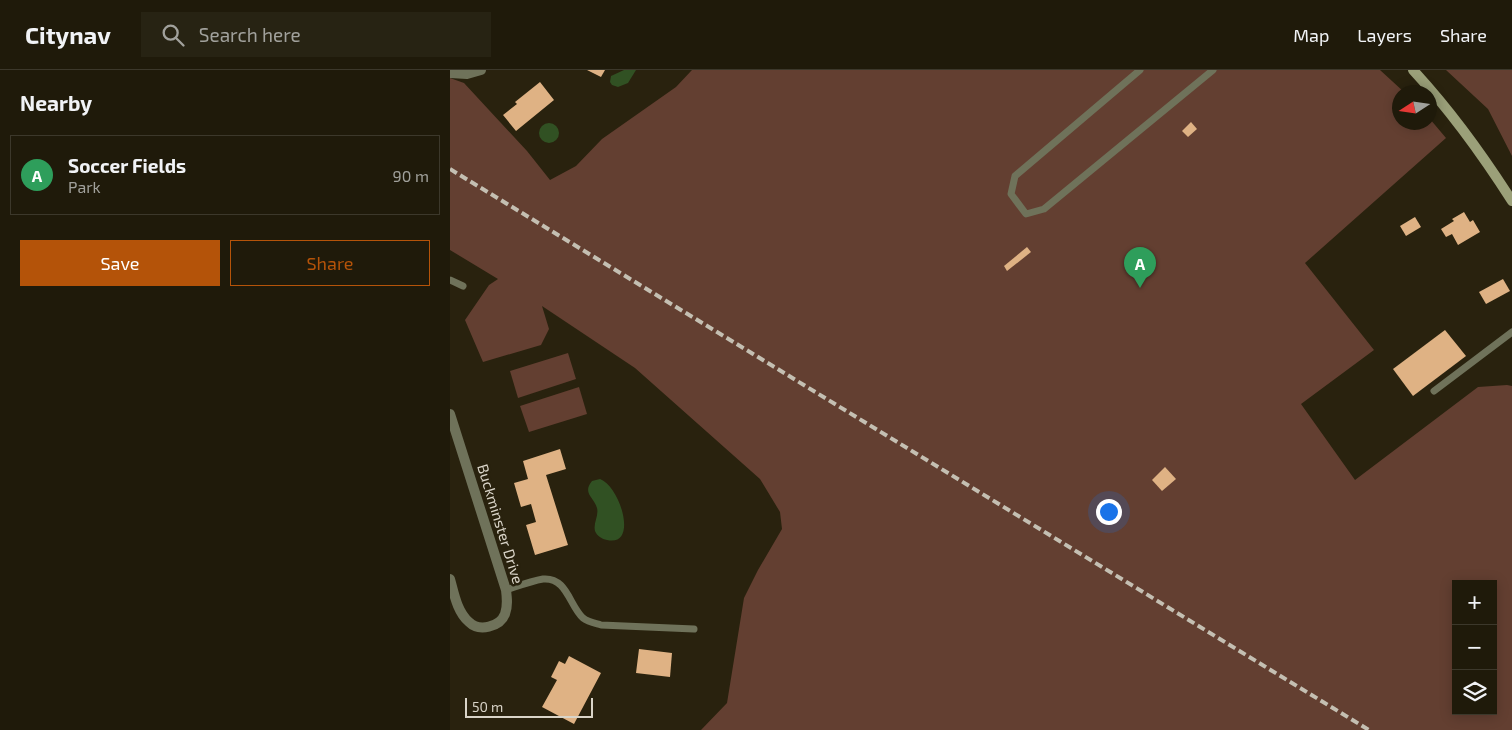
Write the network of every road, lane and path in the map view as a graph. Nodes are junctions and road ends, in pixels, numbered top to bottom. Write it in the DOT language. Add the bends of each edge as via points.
graph roads {
  1 [pos="481,70"];
  2 [pos="1140,70"];
  3 [pos="1213,70"];
  4 [pos="1413,70"];
  5 [pos="450,74"];
  6 [pos="1512,201"];
  7 [pos="450,280"];
  8 [pos="462,286"];
  9 [pos="1512,332"];
  10 [pos="1434,391"];
  11 [pos="450,414"];
  12 [pos="450,579"];
  13 [pos="506,590"];
  14 [pos="454,606"];
  15 [pos="694,628"];
  1 -- 5 [label="street"];
  2 -- 3 [label="lane" via="1015,176 1011,194 1026,214 1044,210"];
  4 -- 6 [label="street" via="1462,126"];
  7 -- 8 [label="lane"];
  9 -- 10 [label="lane"];
  11 -- 13 [label="street, Buckminster Drive"];
  12 -- 14 [label="street, Buckminster Drive"];
  13 -- 14 [label="street, Buckminster Drive" via="504,616 492,625 474,626"];
  13 -- 15 [label="lane" via="544,579 552,580 563,587 578,612 590,623"];
}
